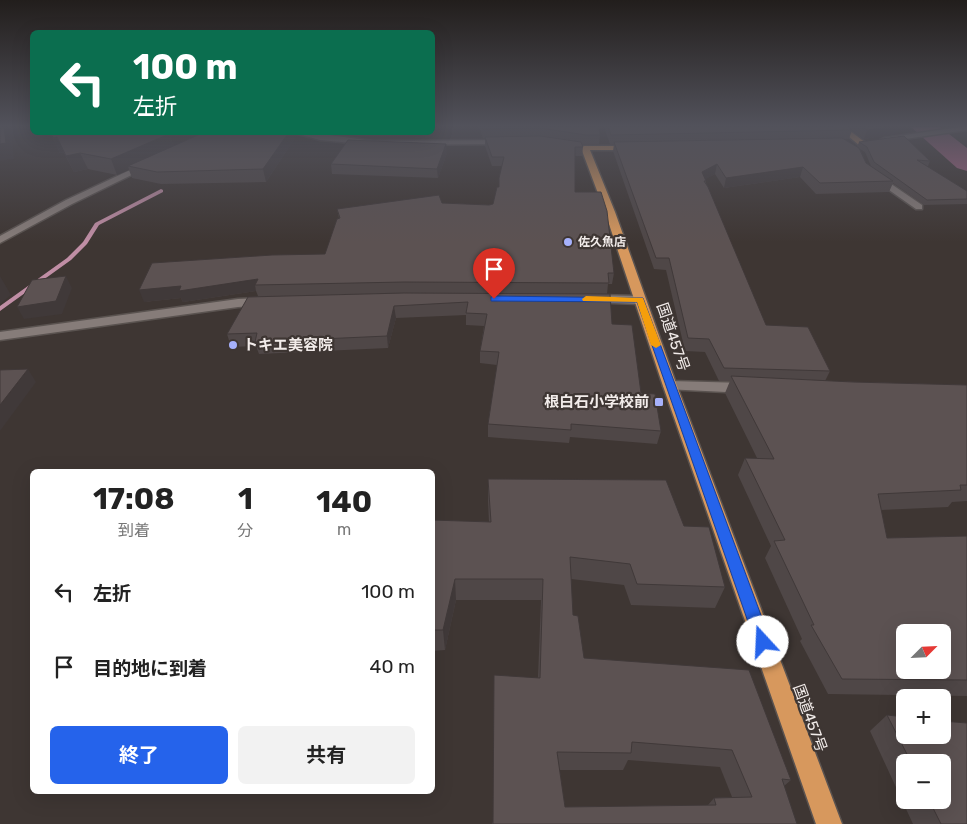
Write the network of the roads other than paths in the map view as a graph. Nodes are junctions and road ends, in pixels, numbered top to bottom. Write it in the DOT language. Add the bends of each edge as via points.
graph roads {
  1 [pos="148,165"];
  2 [pos="589,165"];
  3 [pos="866,169"];
  4 [pos="919,207"];
  5 [pos="0,240"];
  6 [pos="576,299"];
  7 [pos="640,300"];
  8 [pos="278,302"];
  9 [pos="0,336"];
  10 [pos="670,386"];
  11 [pos="759,389"];
  12 [pos="829,824"];
  1 -- 5 [label="street" via="69,202"];
  2 -- 7 [label="highway, 国道457号" via="610,212"];
  3 -- 4 [label="street"];
  6 -- 7 [label="street"];
  7 -- 10 [label="highway, 国道457号"];
  8 -- 9 [label="street" via="238,303"];
  10 -- 11 [label="street"];
  10 -- 12 [label="highway, 国道457号"];
}
